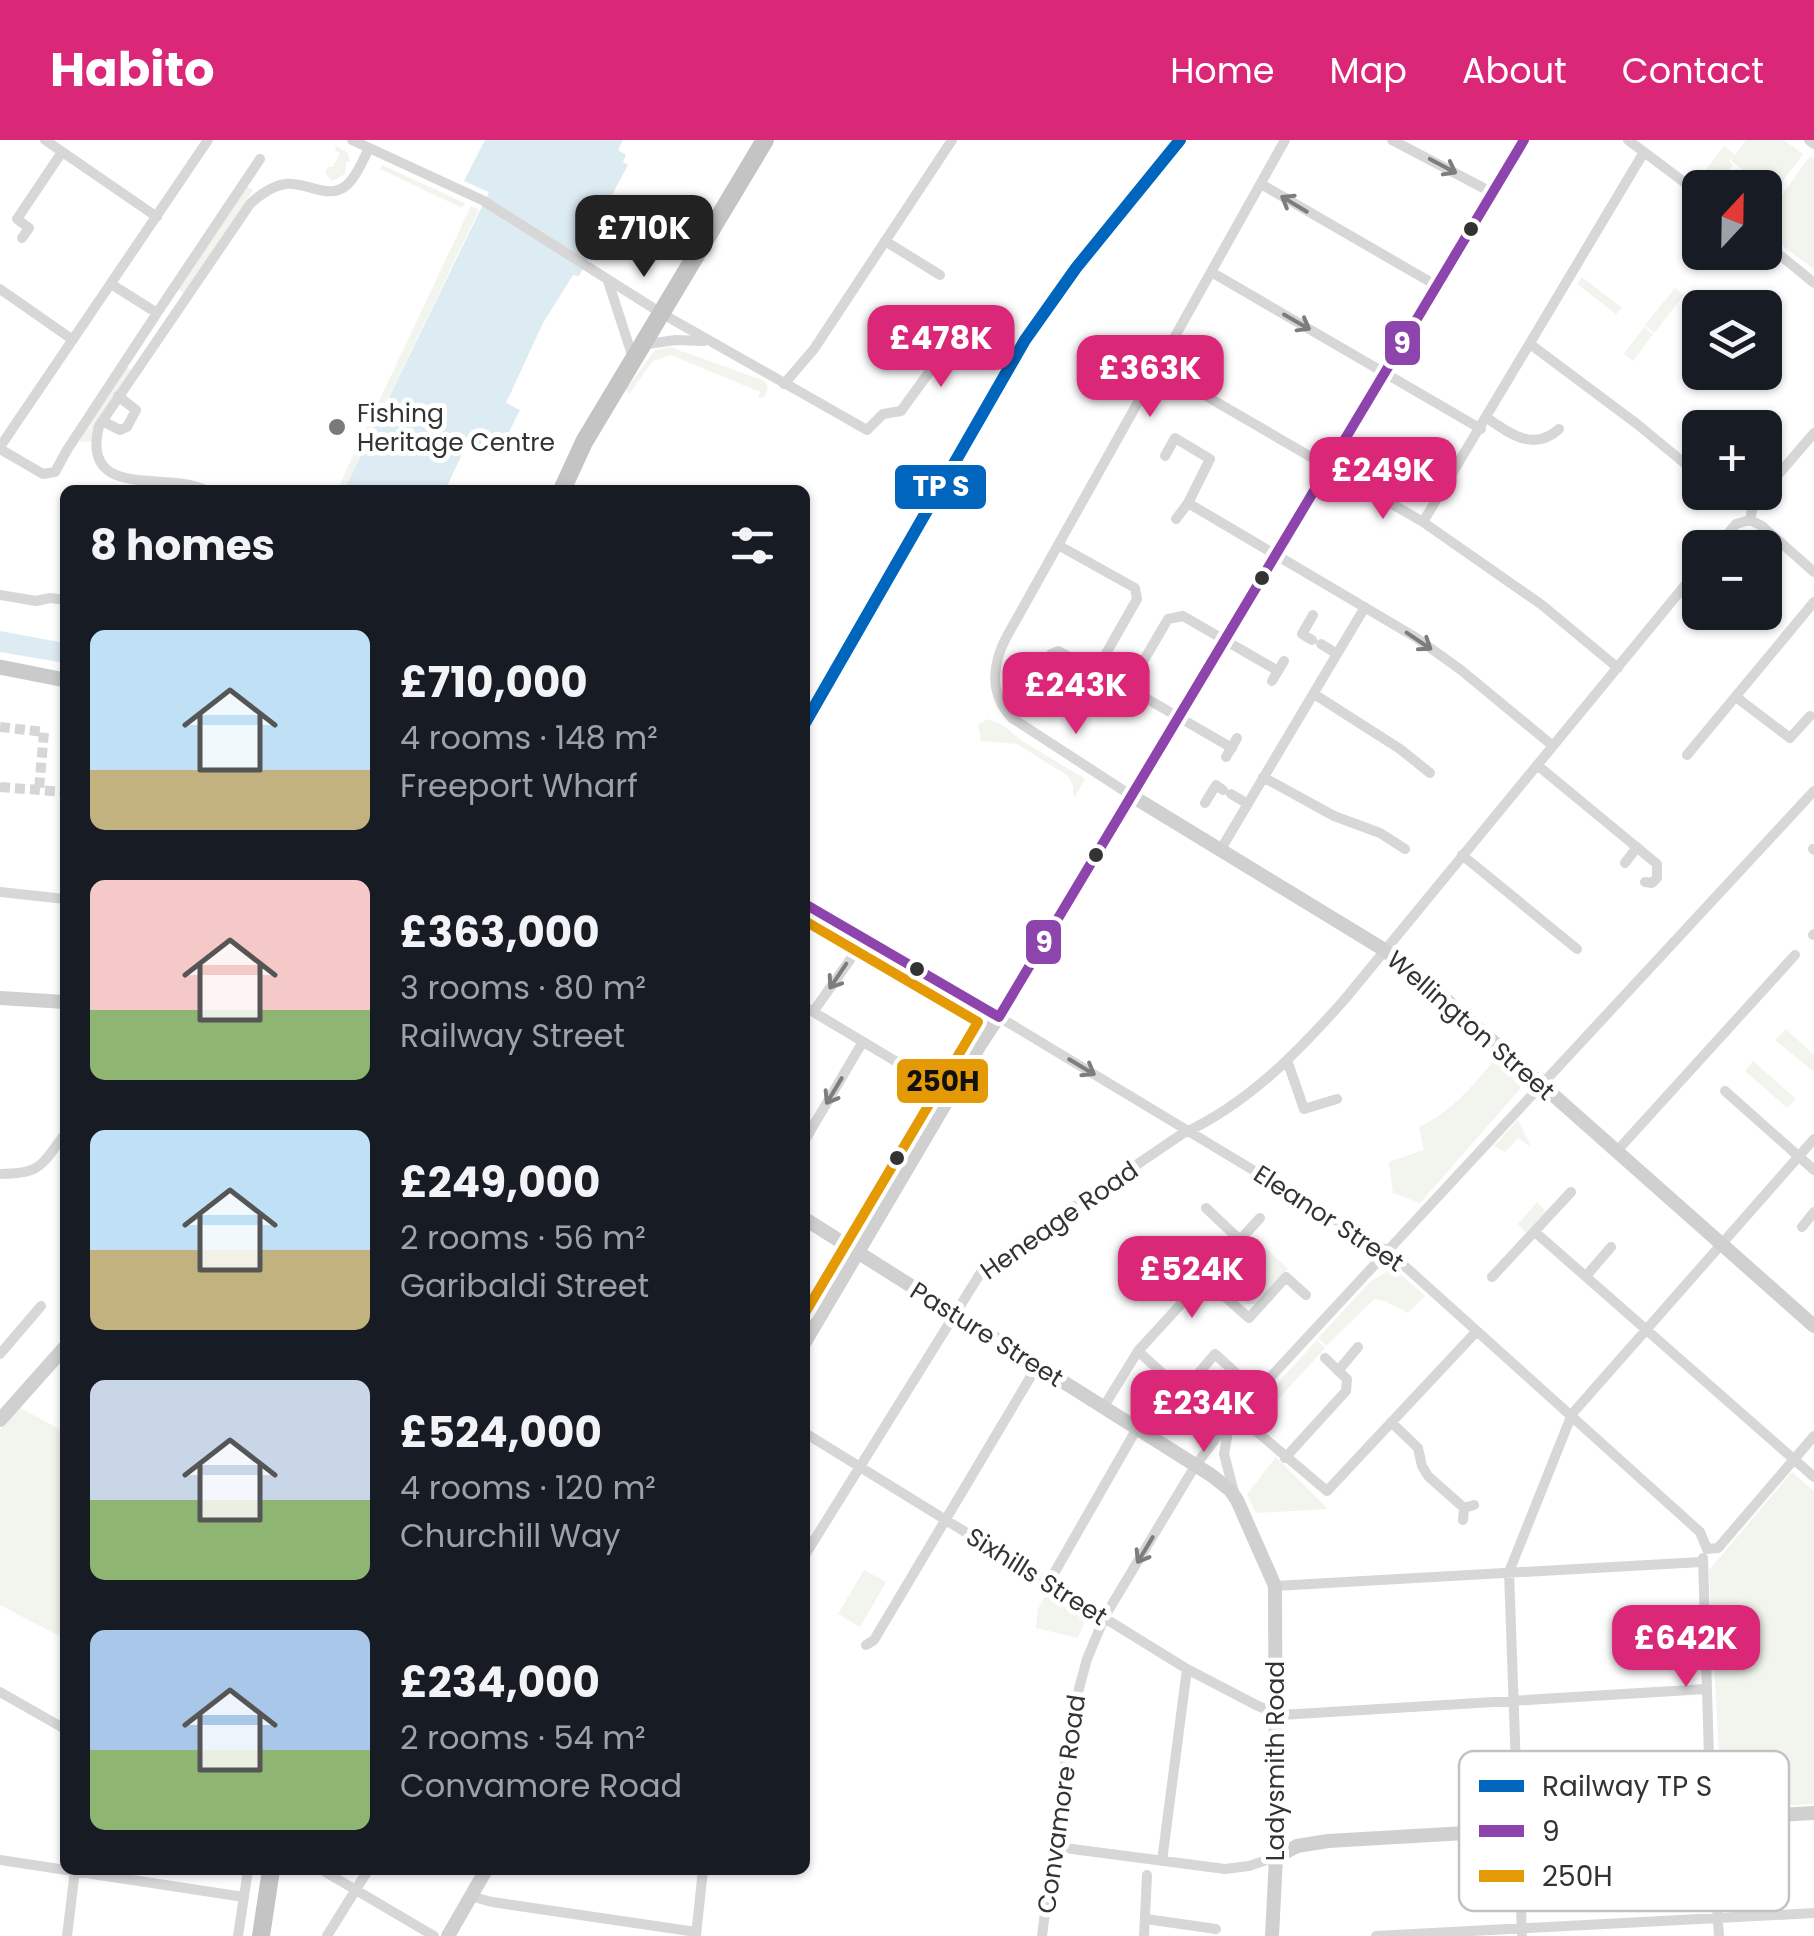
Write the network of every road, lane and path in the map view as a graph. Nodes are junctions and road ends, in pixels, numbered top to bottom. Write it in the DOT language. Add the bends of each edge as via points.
graph roads {
  1 [pos="45,140"];
  2 [pos="208,140"];
  3 [pos="352,140"];
  4 [pos="766,140"];
  5 [pos="952,140"];
  6 [pos="1285,140"];
  7 [pos="1392,140"];
  8 [pos="1524,140"];
  9 [pos="1628,140"];
  10 [pos="368,148"];
  11 [pos="62,152"];
  12 [pos="1644,152"];
  13 [pos="260,159"];
  14 [pos="1682,180"];
  15 [pos="1261,184"];
  16 [pos="1493,193"];
  17 [pos="157,217"];
  18 [pos="26,233"];
  19 [pos="885,241"];
  20 [pos="1782,258"];
  21 [pos="1213,273"];
  22 [pos="940,275"];
  23 [pos="607,280"];
  24 [pos="1814,283"];
  25 [pos="111,284"];
  26 [pos="1439,287"];
  27 [pos="0,289"];
  28 [pos="156,313"];
  29 [pos="661,313"];
  30 [pos="972,313"];
  31 [pos="73,340"];
  32 [pos="710,342"];
  33 [pos="1530,344"];
  34 [pos="637,352"];
  35 [pos="1156,367"];
  36 [pos="1386,374"];
  37 [pos="784,384"];
  38 [pos="118,396"];
  39 [pos="102,422"];
  40 [pos="1484,424"];
  41 [pos="1559,429"];
  42 [pos="1814,434"];
  43 [pos="0,448"];
  44 [pos="1164,456"];
  45 [pos="1682,461"];
  46 [pos="1329,467"];
  47 [pos="1782,470"];
  48 [pos="191,485"];
  49 [pos="564,485"];
  50 [pos="1188,503"];
  51 [pos="1751,510"];
  52 [pos="1176,519"];
  53 [pos="1750,520"];
  54 [pos="1423,522"];
  55 [pos="1731,530"];
  56 [pos="1058,544"];
  57 [pos="1276,554"];
  58 [pos="1814,572"];
  59 [pos="1682,590"];
  60 [pos="0,594"];
  61 [pos="60,599"];
  62 [pos="1814,602"];
  63 [pos="1366,607"];
  64 [pos="1313,615"];
  65 [pos="1224,640"];
  66 [pos="1337,654"];
  67 [pos="0,667"];
  68 [pos="1618,668"];
  69 [pos="1096,671"];
  70 [pos="1278,671"];
  71 [pos="1040,675"];
  72 [pos="60,679"];
  73 [pos="1130,690"];
  74 [pos="1314,694"];
  75 [pos="1736,697"];
  76 [pos="1810,716"];
  77 [pos="1178,717"];
  78 [pos="1553,746"];
  79 [pos="1232,748"];
  80 [pos="1687,755"];
  81 [pos="1537,765"];
  82 [pos="1430,773"];
  83 [pos="1264,777"];
  84 [pos="1814,791"];
  85 [pos="1132,796"];
  86 [pos="1205,803"];
  87 [pos="1248,804"];
  88 [pos="1637,847"];
  89 [pos="1221,849"];
  90 [pos="1406,849"];
  91 [pos="1462,855"];
  92 [pos="1625,863"];
  93 [pos="1645,882"];
  94 [pos="0,892"];
  95 [pos="60,898"];
  96 [pos="810,907"];
  97 [pos="864,940"];
  98 [pos="1383,949"];
  99 [pos="1577,949"];
  100 [pos="1795,954"];
  101 [pos="0,998"];
  102 [pos="60,1002"];
  103 [pos="810,1009"];
  104 [pos="810,1011"];
  105 [pos="999,1016"];
  106 [pos="862,1043"];
  107 [pos="1288,1062"];
  108 [pos="1542,1084"];
  109 [pos="1725,1092"];
  110 [pos="952,1094"];
  111 [pos="1336,1100"];
  112 [pos="810,1131"];
  113 [pos="1190,1131"];
  114 [pos="60,1140"];
  115 [pos="1814,1140"];
  116 [pos="1616,1152"];
  117 [pos="1799,1157"];
  118 [pos="1814,1170"];
  119 [pos="0,1174"];
  120 [pos="1571,1192"];
  121 [pos="1206,1208"];
  122 [pos="1814,1212"];
  123 [pos="1260,1218"];
  124 [pos="810,1223"];
  125 [pos="1802,1227"];
  126 [pos="1536,1232"];
  127 [pos="1240,1240"];
  128 [pos="1722,1245"];
  129 [pos="1611,1247"];
  130 [pos="858,1252"];
  131 [pos="1388,1252"];
  132 [pos="1586,1276"];
  133 [pos="1204,1278"];
  134 [pos="1492,1278"];
  135 [pos="1306,1295"];
  136 [pos="41,1306"];
  137 [pos="954,1312"];
  138 [pos="1814,1326"];
  139 [pos="1646,1330"];
  140 [pos="1476,1332"];
  141 [pos="810,1334"];
  142 [pos="1358,1347"];
  143 [pos="1138,1351"];
  144 [pos="60,1353"];
  145 [pos="0,1354"];
  146 [pos="1325,1358"];
  147 [pos="1036,1366"];
  148 [pos="1338,1370"];
  149 [pos="1237,1374"];
  150 [pos="1103,1408"];
  151 [pos="1234,1416"];
  152 [pos="1570,1418"];
  153 [pos="0,1420"];
  154 [pos="1392,1422"];
  155 [pos="1136,1430"];
  156 [pos="1256,1430"];
  157 [pos="810,1436"];
  158 [pos="1814,1436"];
  159 [pos="1285,1458"];
  160 [pos="1794,1460"];
  161 [pos="860,1466"];
  162 [pos="1195,1466"];
  163 [pos="1814,1477"];
  164 [pos="1237,1500"];
  165 [pos="1467,1511"];
  166 [pos="947,1519"];
  167 [pos="810,1547"];
  168 [pos="1707,1550"];
  169 [pos="1700,1562"];
  170 [pos="1509,1572"];
  171 [pos="1048,1582"];
  172 [pos="1274,1586"];
  173 [pos="1105,1616"];
  174 [pos="866,1645"];
  175 [pos="1186,1668"];
  176 [pos="1706,1690"];
  177 [pos="0,1692"];
  178 [pos="1516,1700"];
  179 [pos="1274,1713"];
  180 [pos="60,1726"];
  181 [pos="1517,1751"];
  182 [pos="1708,1751"];
  183 [pos="1814,1813"];
  184 [pos="1789,1814"];
  185 [pos="1459,1833"];
  186 [pos="1058,1847"];
  187 [pos="1276,1857"];
  188 [pos="0,1860"];
  189 [pos="1162,1861"];
  190 [pos="60,1869"];
  191 [pos="75,1875"];
  192 [pos="100,1875"];
  193 [pos="247,1875"];
  194 [pos="270,1875"];
  195 [pos="330,1875"];
  196 [pos="365,1875"];
  197 [pos="483,1875"];
  198 [pos="702,1875"];
  199 [pos="1147,1876"];
  200 [pos="356,1890"];
  201 [pos="470,1896"];
  202 [pos="244,1898"];
  203 [pos="1718,1911"];
  204 [pos="1814,1912"];
  205 [pos="1718,1918"];
  206 [pos="1146,1919"];
  207 [pos="1216,1929"];
  208 [pos="1522,1932"];
  209 [pos="696,1934"];
  210 [pos="67,1936"];
  211 [pos="238,1936"];
  212 [pos="262,1936"];
  213 [pos="327,1936"];
  214 [pos="434,1936"];
  215 [pos="448,1936"];
  216 [pos="1042,1936"];
  217 [pos="1144,1936"];
  218 [pos="1272,1936"];
  219 [pos="1376,1936"];
  220 [pos="1719,1936"];
  1 -- 11 [label="street"];
  2 -- 17 [label="street"];
  3 -- 10 [label="street"];
  4 -- 29 [label="highway"];
  5 -- 19 [label="street"];
  6 -- 15 [label="street"];
  7 -- 16 [label="street, one-way"];
  8 -- 16 [label="street"];
  9 -- 12 [label="street"];
  10 -- 23 [label="street" via="482,200"];
  10 -- 38 [label="street" via="339,190 284,184 259,195"];
  11 -- 17 [label="street"];
  11 -- 18 [label="street" via="17,219"];
  12 -- 14 [label="street"];
  12 -- 33 [label="street"];
  13 -- 28 [label="street"];
  15 -- 21 [label="street"];
  26 -- 15 [label="street, one-way"];
  16 -- 26 [label="street"];
  17 -- 25 [label="street"];
  19 -- 22 [label="street"];
  19 -- 37 [label="street"];
  20 -- 24 [label="street"];
  21 -- 35 [label="street"];
  21 -- 36 [label="street, one-way"];
  23 -- 29 [label="street"];
  23 -- 34 [label="street"];
  25 -- 28 [label="street"];
  25 -- 31 [label="street"];
  26 -- 36 [label="street"];
  27 -- 31 [label="street"];
  28 -- 43 [label="street" via="56,472 43,474"];
  29 -- 32 [label="street"];
  29 -- 34 [label="highway"];
  30 -- 37 [label="street" via="902,411 883,414 867,430"];
  31 -- 43 [label="street"];
  32 -- 34 [label="street" via="675,340"];
  32 -- 37 [label="street"];
  33 -- 40 [label="street"];
  33 -- 45 [label="street"];
  34 -- 49 [label="highway"];
  35 -- 46 [label="street"];
  35 -- 56 [label="street"];
  36 -- 40 [label="street"];
  36 -- 46 [label="street"];
  38 -- 39 [label="street"];
  38 -- 39 [label="street" via="136,413 124,430"];
  39 -- 48 [label="street" via="98,448 111,473 134,482"];
  40 -- 41 [label="street" via="1530,441"];
  40 -- 54 [label="street"];
  42 -- 47 [label="street"];
  44 -- 50 [label="street" via="1175,438 1210,459"];
  46 -- 54 [label="street"];
  46 -- 57 [label="street"];
  50 -- 52 [label="street"];
  50 -- 57 [label="street"];
  51 -- 53 [label="street"];
  53 -- 55 [label="street"];
  53 -- 58 [label="street"];
  54 -- 68 [label="street"];
  56 -- 69 [label="street" via="1137,593"];
  56 -- 85 [label="street, Wellington Street" via="1000,649 998,700 1026,728"];
  57 -- 63 [label="street"];
  57 -- 65 [label="street"];
  59 -- 68 [label="street, Heneage Road"];
  60 -- 61 [label="street"];
  62 -- 75 [label="street"];
  63 -- 66 [label="street"];
  63 -- 78 [label="street, one-way" via="1461,670"];
  64 -- 66 [label="street" via="1309,640"];
  65 -- 70 [label="street"];
  65 -- 73 [label="street" via="1183,616 1172,617"];
  65 -- 77 [label="street"];
  66 -- 74 [label="street"];
  67 -- 72 [label="main road"];
  68 -- 78 [label="street, Heneage Road"];
  69 -- 71 [label="street" via="1058,652"];
  69 -- 73 [label="street"];
  73 -- 77 [label="street"];
  74 -- 82 [label="street"];
  74 -- 83 [label="street"];
  75 -- 76 [label="street" via="1790,738"];
  75 -- 80 [label="street"];
  77 -- 79 [label="street"];
  77 -- 85 [label="street"];
  78 -- 81 [label="street, Heneage Road"];
  81 -- 88 [label="street"];
  81 -- 91 [label="street, Heneage Road"];
  83 -- 87 [label="street"];
  83 -- 90 [label="street"];
  84 -- 108 [label="street, Convamore Road"];
  85 -- 89 [label="street, Wellington Street"];
  85 -- 105 [label="street"];
  86 -- 87 [label="street" via="1222,788"];
  87 -- 89 [label="street"];
  88 -- 92 [label="street"];
  88 -- 93 [label="street" via="1658,870 1655,881"];
  89 -- 98 [label="street, Wellington Street"];
  91 -- 98 [label="street, Heneage Road"];
  91 -- 99 [label="street"];
  94 -- 95 [label="street"];
  96 -- 97 [label="main road"];
  97 -- 103 [label="street, one-way"];
  97 -- 105 [label="main road"];
  98 -- 107 [label="street, Heneage Road"];
  98 -- 108 [label="street, Wellington Street"];
  100 -- 116 [label="street"];
  101 -- 102 [label="street"];
  104 -- 106 [label="street"];
  105 -- 110 [label="street"];
  105 -- 113 [label="street, Eleanor Street, one-way"];
  106 -- 110 [label="street"];
  106 -- 112 [label="street, one-way"];
  107 -- 111 [label="street" via="1304,1109"];
  107 -- 113 [label="street, Heneage Road"];
  108 -- 116 [label="street, Wellington Street"];
  108 -- 131 [label="street, Convamore Road"];
  109 -- 117 [label="street"];
  110 -- 130 [label="street"];
  113 -- 131 [label="street, Eleanor Street"];
  113 -- 137 [label="street, Heneage Road" via="983,1269"];
  114 -- 119 [label="street" via="38,1169"];
  115 -- 117 [label="street"];
  116 -- 128 [label="street, Wellington Street"];
  117 -- 118 [label="street"];
  117 -- 128 [label="street"];
  120 -- 126 [label="street"];
  121 -- 127 [label="street"];
  122 -- 125 [label="street"];
  123 -- 127 [label="street"];
  124 -- 130 [label="street, Pasture Street"];
  126 -- 132 [label="street"];
  126 -- 134 [label="street"];
  127 -- 133 [label="street"];
  128 -- 138 [label="street, Wellington Street"];
  128 -- 139 [label="street"];
  129 -- 132 [label="street"];
  130 -- 137 [label="street, Pasture Street"];
  130 -- 141 [label="street"];
  131 -- 140 [label="street, Eleanor Street"];
  131 -- 151 [label="street, Convamore Road"];
  132 -- 139 [label="street"];
  133 -- 135 [label="street" via="1248,1318 1286,1277"];
  133 -- 143 [label="street"];
  136 -- 145 [label="street"];
  137 -- 147 [label="street, Pasture Street"];
  137 -- 161 [label="street, Heneage Road"];
  139 -- 152 [label="street"];
  139 -- 160 [label="street"];
  140 -- 152 [label="street, Eleanor Street"];
  140 -- 154 [label="street"];
  142 -- 148 [label="street"];
  143 -- 149 [label="street" via="1176,1386 1191,1382 1215,1354"];
  143 -- 150 [label="street"];
  144 -- 153 [label="street"];
  146 -- 148 [label="street"];
  147 -- 150 [label="street, Pasture Street"];
  147 -- 166 [label="street"];
  148 -- 159 [label="street" via="1346,1390"];
  150 -- 155 [label="street, Pasture Street"];
  151 -- 162 [label="street, Convamore Road"];
  151 -- 164 [label="street" via="1224,1454"];
  152 -- 168 [label="street, Eleanor Street" via="1700,1532"];
  152 -- 170 [label="street"];
  154 -- 159 [label="street" via="1327,1491"];
  154 -- 165 [label="street" via="1418,1448 1428,1476"];
  155 -- 162 [label="street, Pasture Street"];
  155 -- 171 [label="street"];
  156 -- 159 [label="street"];
  157 -- 161 [label="street, Sixhills Street"];
  158 -- 160 [label="street"];
  160 -- 163 [label="street"];
  160 -- 168 [label="street" via="1718,1548"];
  161 -- 166 [label="street, Sixhills Street"];
  161 -- 167 [label="street, Heneage Road"];
  162 -- 164 [label="street, Pasture Street"];
  162 -- 173 [label="street, Convamore Road, one-way"];
  164 -- 172 [label="street, Pasture Street"];
  166 -- 171 [label="street, Sixhills Street"];
  166 -- 174 [label="street"];
  168 -- 169 [label="street"];
  169 -- 170 [label="street"];
  169 -- 176 [label="street"];
  170 -- 172 [label="street"];
  170 -- 178 [label="street"];
  171 -- 173 [label="street, Sixhills Street"];
  172 -- 179 [label="street, Ladysmith Road"];
  173 -- 175 [label="street, Sixhills Street"];
  173 -- 186 [label="street, Convamore Road" via="1076,1694"];
  175 -- 179 [label="street, Sixhills Street"];
  175 -- 189 [label="street"];
  176 -- 178 [label="street"];
  176 -- 182 [label="street"];
  177 -- 180 [label="street"];
  178 -- 179 [label="street"];
  178 -- 181 [label="street"];
  179 -- 187 [label="street, Ladysmith Road"];
  183 -- 184 [label="street"];
  185 -- 187 [label="street" via="1328,1841"];
  186 -- 189 [label="street"];
  186 -- 216 [label="street, Convamore Road"];
  187 -- 189 [label="street" via="1226,1870"];
  187 -- 218 [label="street, Ladysmith Road"];
  188 -- 190 [label="street"];
  191 -- 210 [label="street"];
  192 -- 202 [label="street"];
  193 -- 202 [label="street"];
  194 -- 212 [label="highway"];
  195 -- 200 [label="street"];
  196 -- 200 [label="street"];
  197 -- 201 [label="street"];
  198 -- 209 [label="street"];
  199 -- 206 [label="street"];
  200 -- 213 [label="street"];
  200 -- 214 [label="street"];
  201 -- 209 [label="street"];
  201 -- 215 [label="street"];
  202 -- 211 [label="street"];
  203 -- 205 [label="street"];
  204 -- 205 [label="street"];
  205 -- 208 [label="street"];
  205 -- 220 [label="street"];
  206 -- 207 [label="street"];
  206 -- 217 [label="street"];
  208 -- 219 [label="street"];
}
